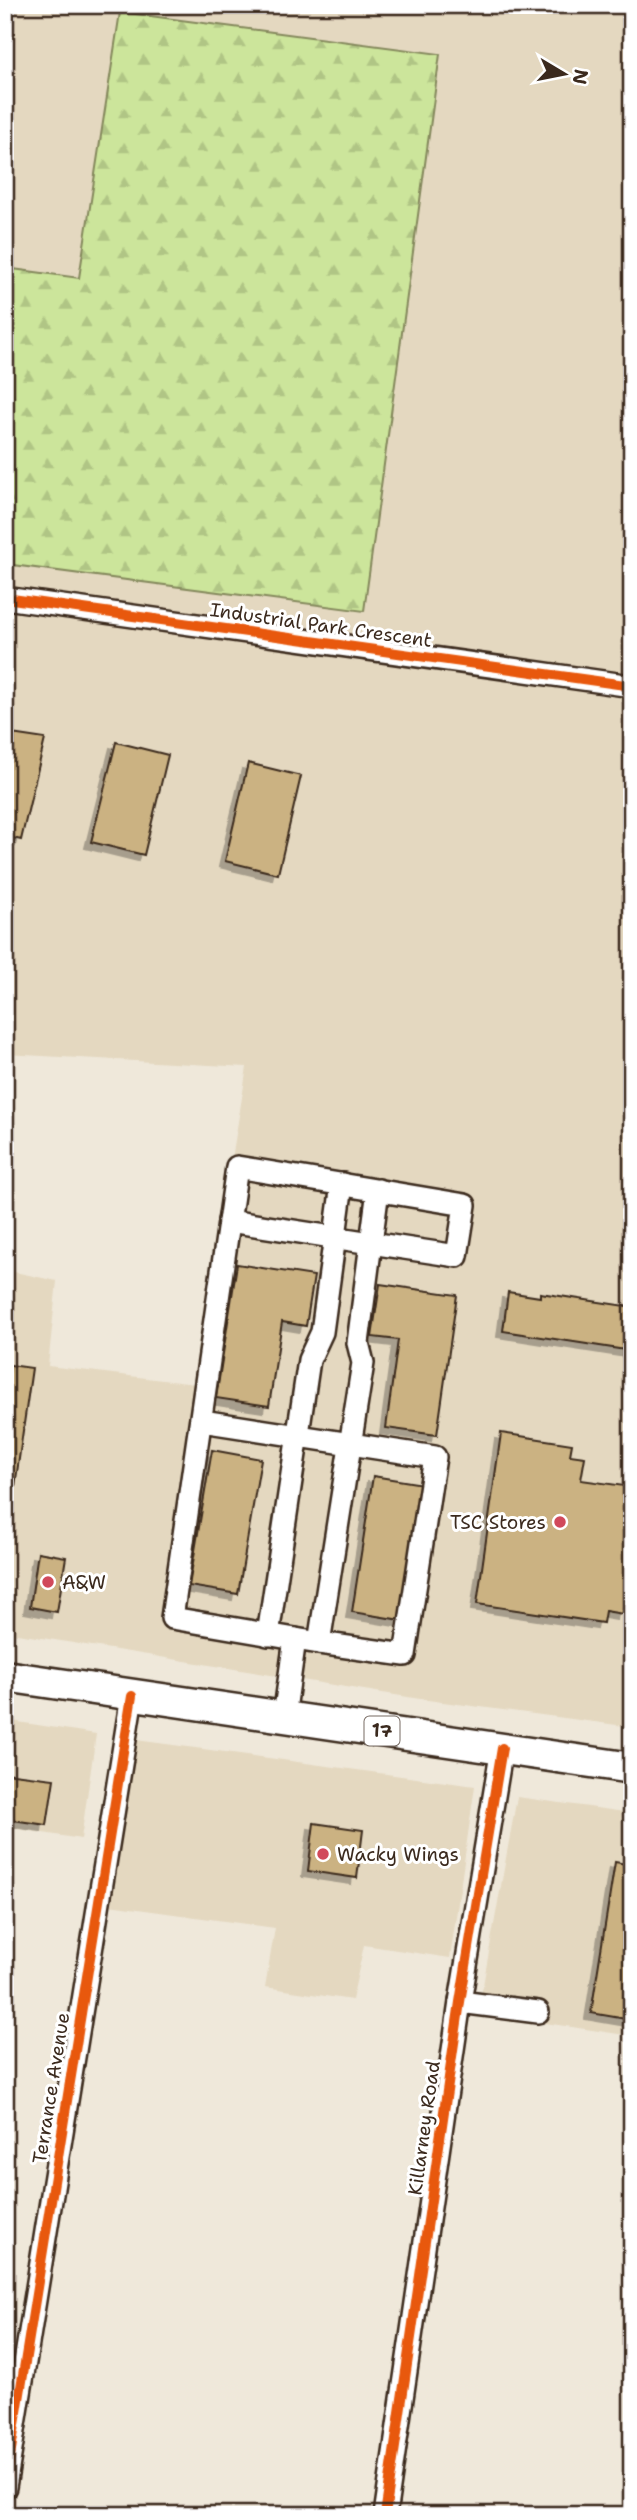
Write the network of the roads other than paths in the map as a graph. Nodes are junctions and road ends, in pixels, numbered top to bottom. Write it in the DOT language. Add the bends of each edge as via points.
graph roads {
  1 [pos="5,598"];
  2 [pos="632,687"];
  3 [pos="342,1184"];
  4 [pos="378,1190"];
  5 [pos="229,1221"];
  6 [pos="335,1237"];
  7 [pos="371,1243"];
  8 [pos="202,1421"];
  9 [pos="297,1436"];
  10 [pos="351,1445"];
  11 [pos="268,1634"];
  12 [pos="295,1639"];
  13 [pos="319,1643"];
  14 [pos="5,1676"];
  15 [pos="132,1696"];
  16 [pos="284,1717"];
  17 [pos="502,1748"];
  18 [pos="632,1768"];
  19 [pos="460,2002"];
  20 [pos="538,2012"];
  21 [pos="5,2487"];
  22 [pos="385,2515"];
  1 -- 2 [label="street, Industrial Park Crescent"];
  3 -- 4 [label="street"];
  3 -- 5 [label="street" via="237,1167"];
  3 -- 6 [label="street"];
  4 -- 7 [label="street"];
  4 -- 7 [label="street" via="466,1205 457,1256"];
  5 -- 6 [label="street"];
  5 -- 8 [label="street"];
  6 -- 7 [label="street"];
  6 -- 9 [label="street" via="322,1332 309,1360"];
  7 -- 10 [label="street" via="358,1343 363,1363"];
  8 -- 9 [label="street"];
  8 -- 11 [label="street" via="172,1618"];
  9 -- 10 [label="street"];
  9 -- 11 [label="street"];
  10 -- 13 [label="street"];
  10 -- 13 [label="street" via="435,1457 405,1655"];
  11 -- 12 [label="street"];
  12 -- 13 [label="street"];
  12 -- 16 [label="street"];
  14 -- 15 [label="highway, 17"];
  15 -- 16 [label="highway, 17"];
  15 -- 21 [label="street, Terrance Avenue"];
  16 -- 17 [label="highway, 17"];
  17 -- 18 [label="highway, 17"];
  17 -- 19 [label="street, Killarney Road"];
  19 -- 20 [label="street"];
  19 -- 22 [label="street, Killarney Road"];
}
